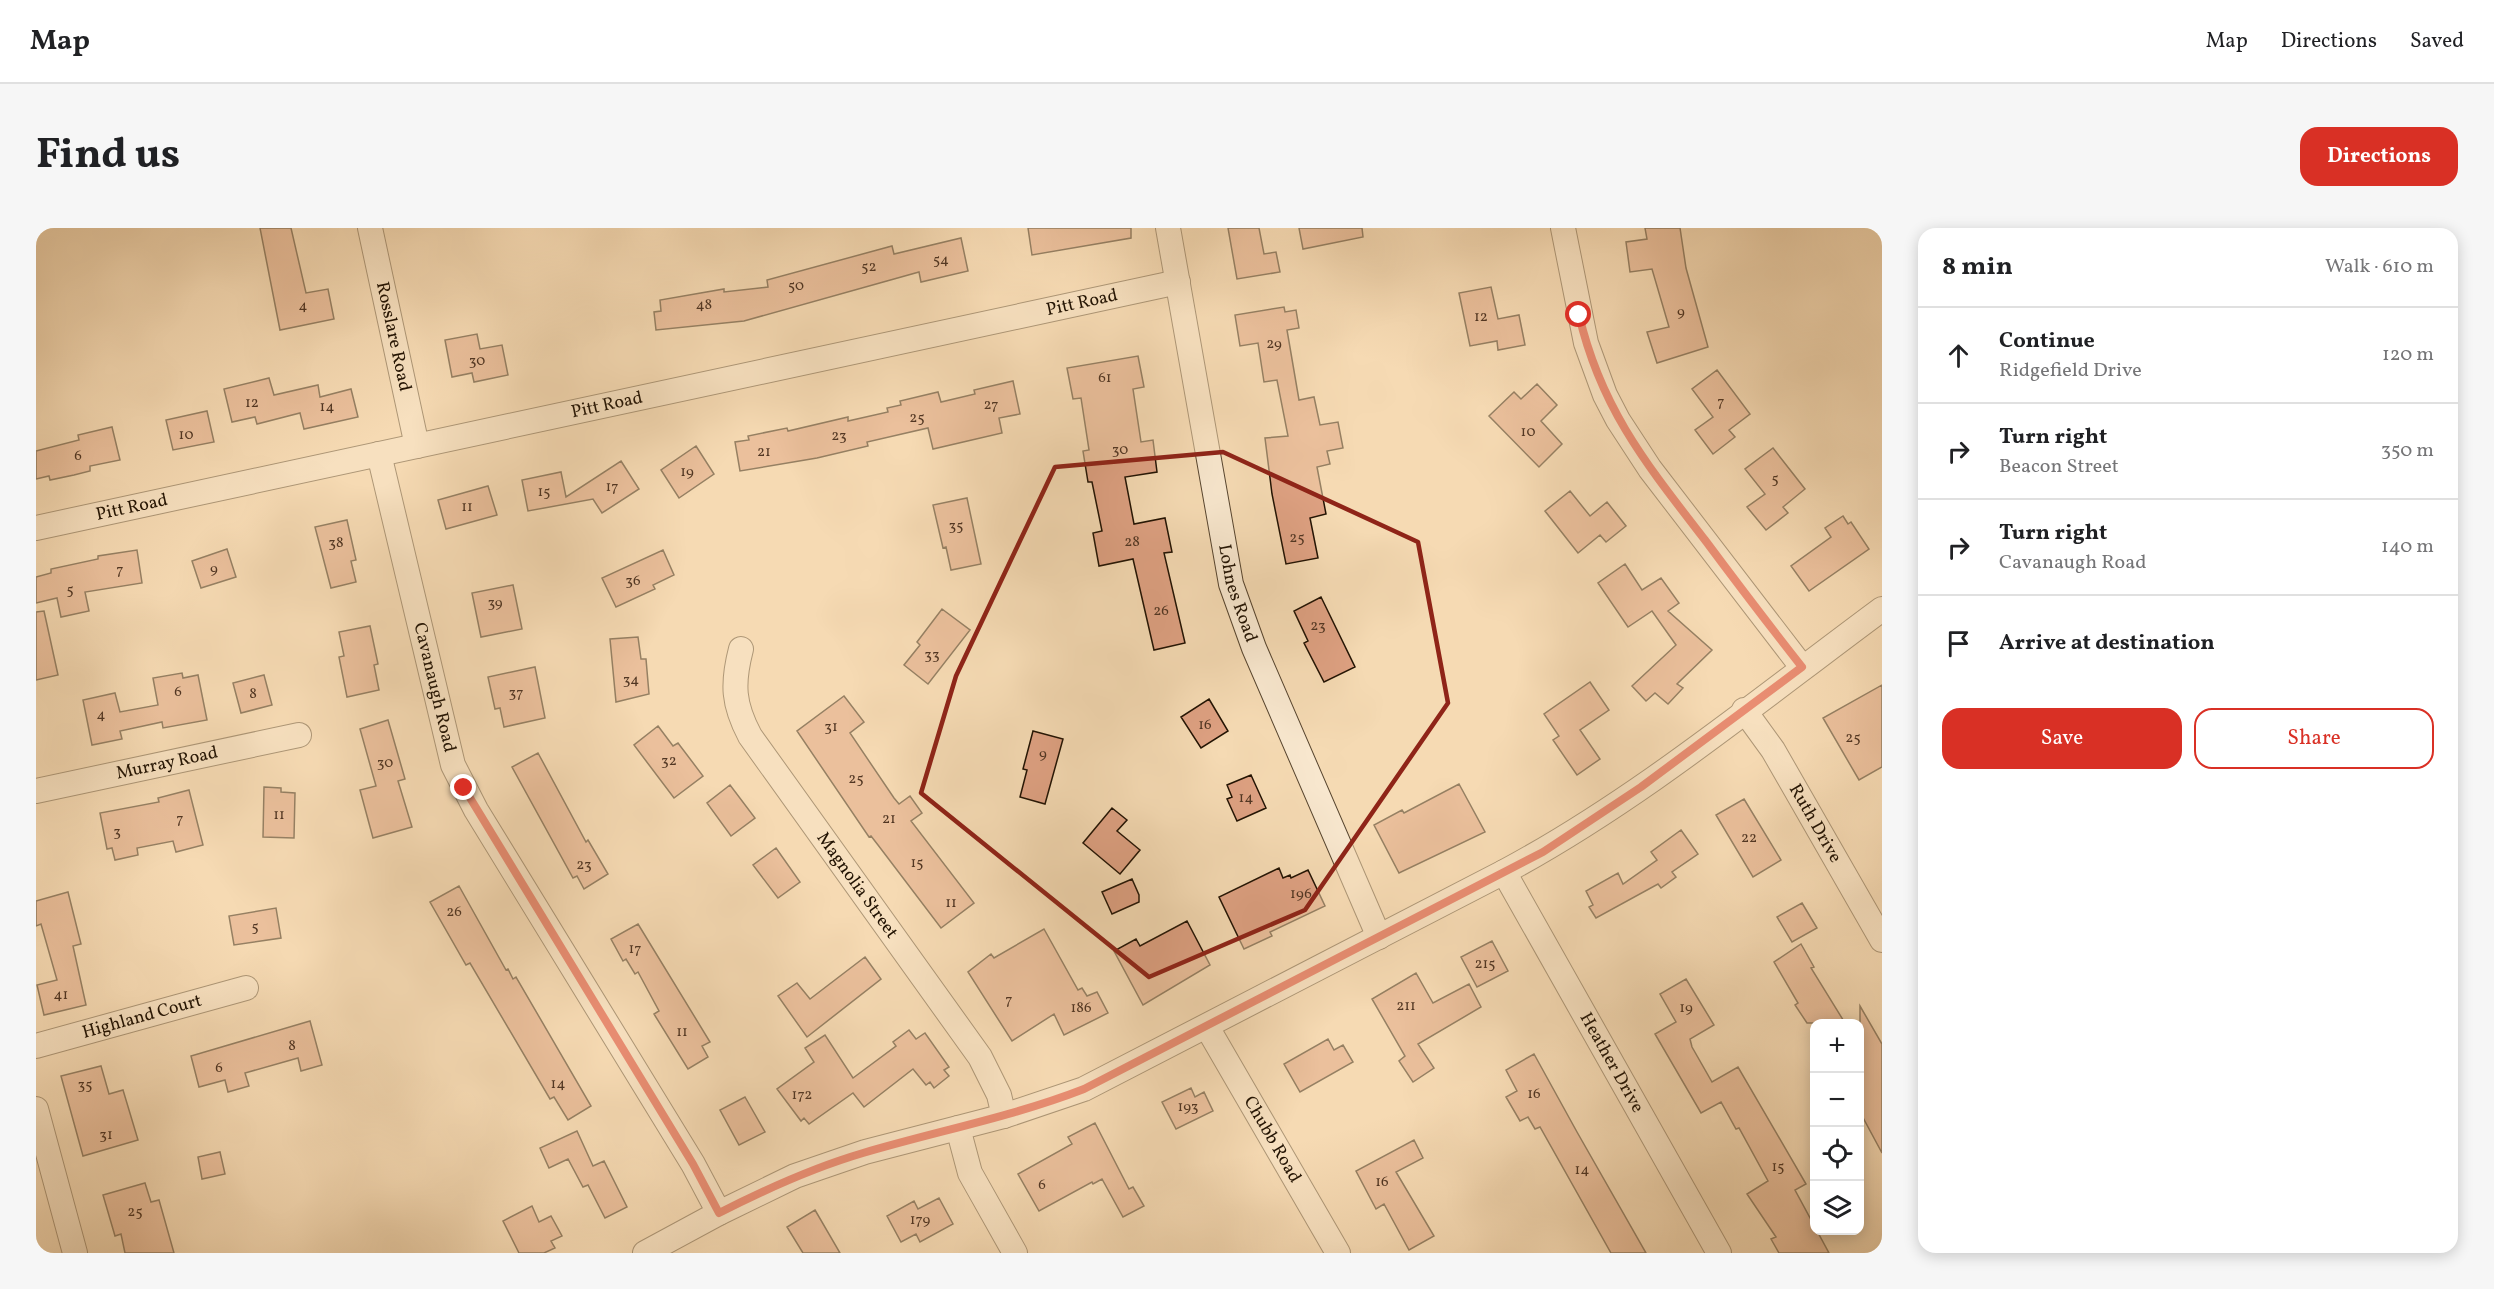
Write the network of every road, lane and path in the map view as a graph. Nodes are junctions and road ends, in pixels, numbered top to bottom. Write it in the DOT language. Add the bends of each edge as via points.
graph roads {
  1 [pos="370,228"];
  2 [pos="1168,228"];
  3 [pos="1563,228"];
  4 [pos="1178,282"];
  5 [pos="417,446"];
  6 [pos="380,454"];
  7 [pos="36,528"];
  8 [pos="1882,609"];
  9 [pos="741,649"];
  10 [pos="1802,667"];
  11 [pos="1744,710"];
  12 [pos="298,735"];
  13 [pos="36,791"];
  14 [pos="1504,872"];
  15 [pos="1379,937"];
  16 [pos="1882,939"];
  17 [pos="246,988"];
  18 [pos="1207,1027"];
  19 [pos="36,1046"];
  20 [pos="36,1109"];
  21 [pos="1004,1116"];
  22 [pos="958,1128"];
  23 [pos="719,1213"];
  24 [pos="75,1253"];
  25 [pos="645,1253"];
  26 [pos="1015,1253"];
  27 [pos="1338,1253"];
  28 [pos="1719,1253"];
  1 -- 5 [label="street, Rosslare Road"];
  2 -- 4 [label="street, Lohnes Road"];
  3 -- 10 [label="street" via="1586,343 1618,420 1650,469"];
  4 -- 5 [label="street, Pitt Road"];
  4 -- 15 [label="street, Lohnes Road" via="1224,552 1241,616"];
  5 -- 6 [label="street, Pitt Road"];
  6 -- 7 [label="street, Pitt Road"];
  6 -- 23 [label="street, Cavanaugh Road" via="453,765 476,810 693,1164"];
  8 -- 10 [label="street"];
  9 -- 21 [label="street, Magnolia Street" via="735,704 750,736 980,1057 991,1076"];
  10 -- 11 [label="street"];
  11 -- 14 [label="street" via="1610,808 1543,852"];
  11 -- 16 [label="street, Ruth Drive" via="1773,750"];
  12 -- 13 [label="street, Murray Road"];
  14 -- 15 [label="street"];
  14 -- 28 [label="street, Heather Drive"];
  15 -- 18 [label="street"];
  17 -- 19 [label="street, Highland Court"];
  18 -- 21 [label="street" via="1084,1089"];
  18 -- 27 [label="street, Chubb Road"];
  20 -- 24 [label="street"];
  21 -- 22 [label="street"];
  22 -- 23 [label="street" via="832,1162"];
  22 -- 26 [label="street" via="970,1173"];
  23 -- 25 [label="street"];
}
